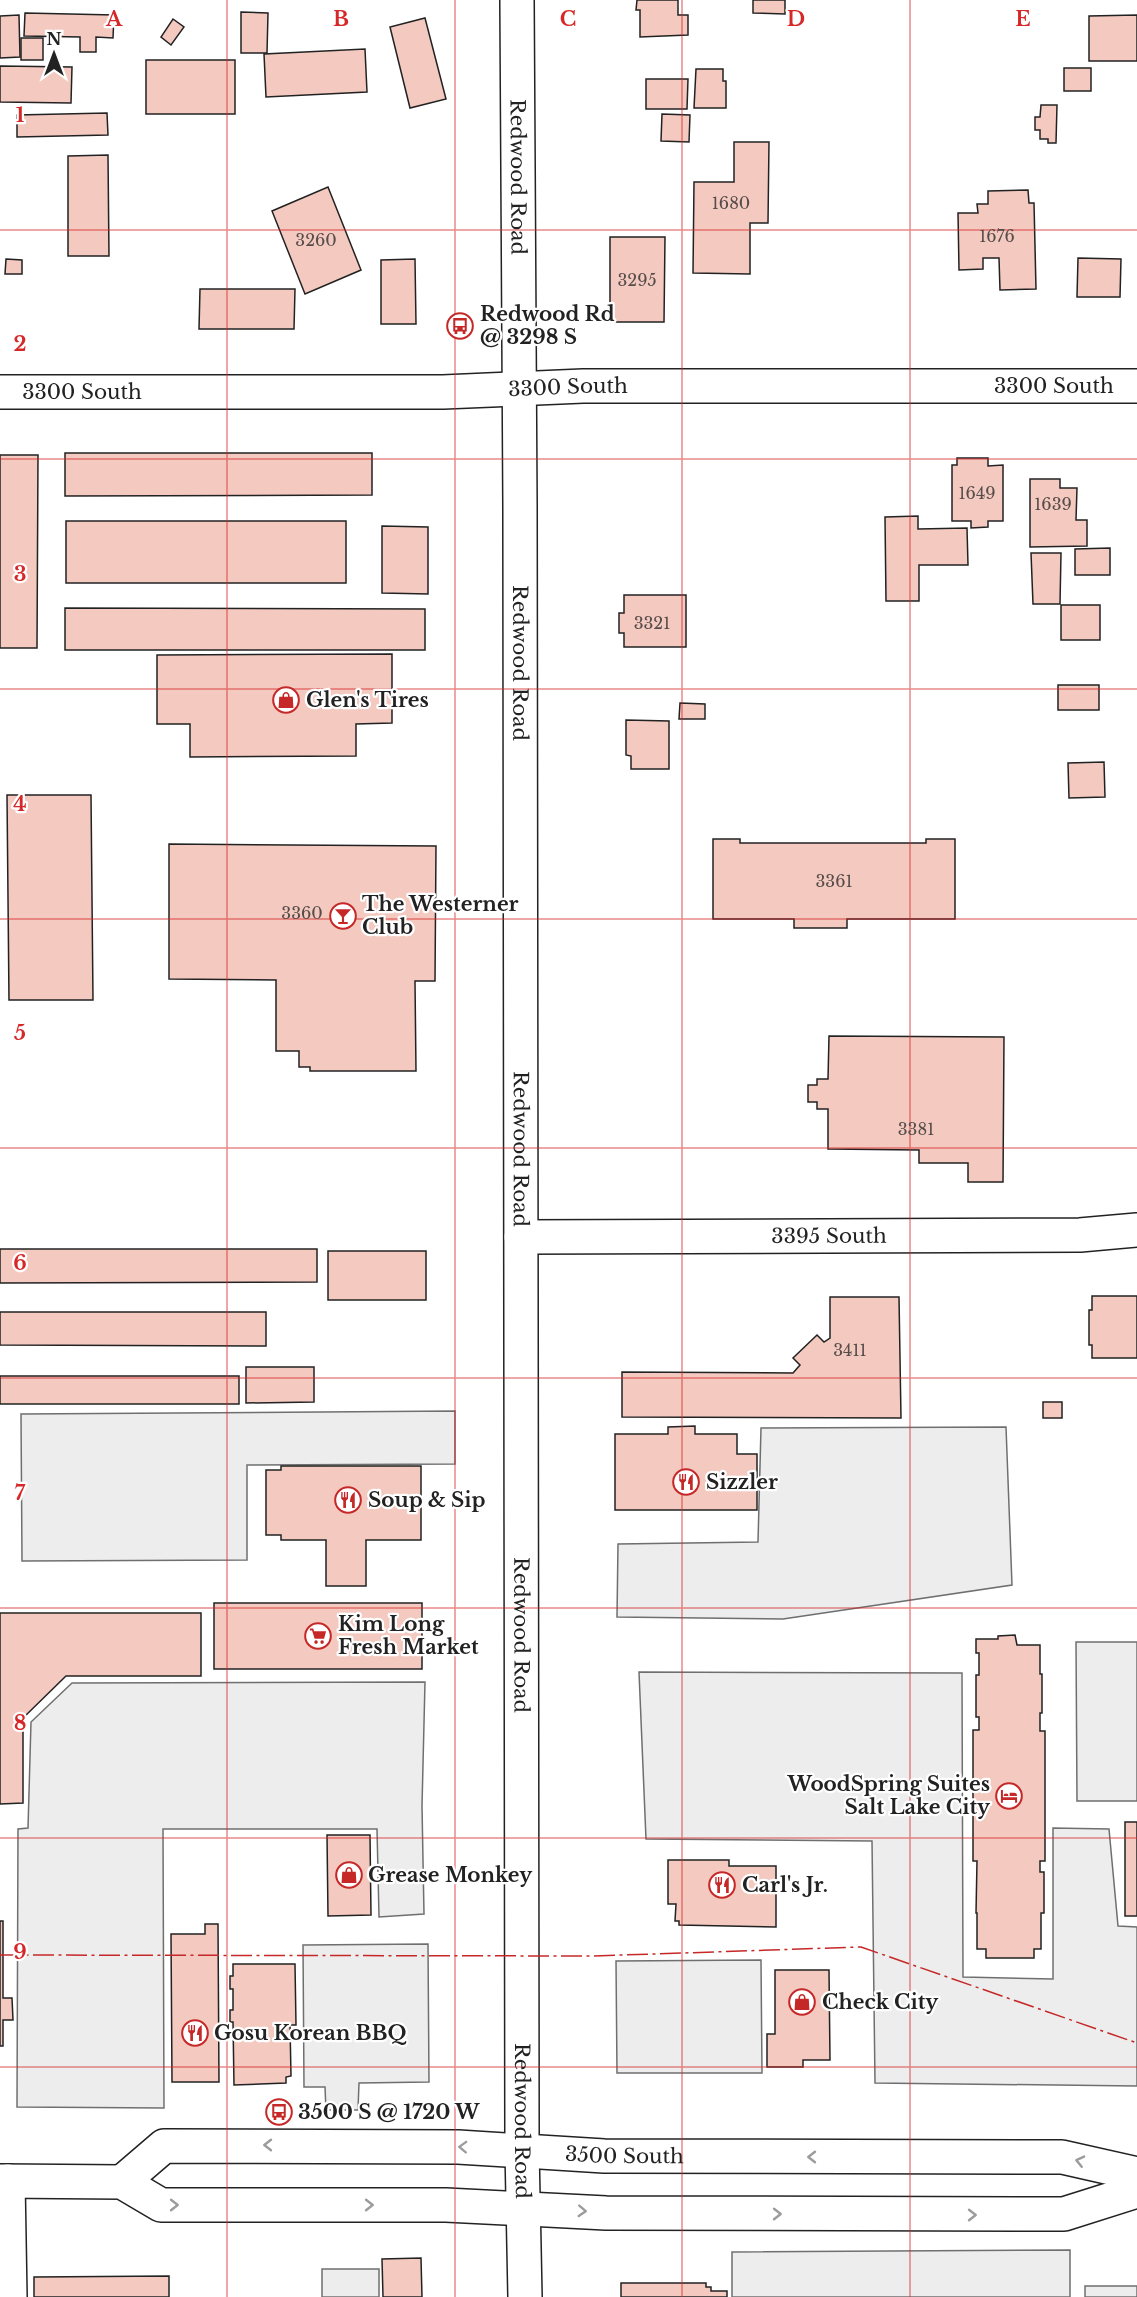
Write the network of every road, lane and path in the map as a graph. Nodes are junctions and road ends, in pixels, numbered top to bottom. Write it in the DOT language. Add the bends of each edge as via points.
graph roads {
  1 [pos="517,0"];
  2 [pos="1137,386"];
  3 [pos="520,390"];
  4 [pos="0,393"];
  5 [pos="1137,1230"];
  6 [pos="521,1237"];
  7 [pos="522,2150"];
  8 [pos="1137,2174"];
  9 [pos="4,2181"];
  10 [pos="122,2182"];
  11 [pos="1137,2191"];
  12 [pos="524,2209"];
  13 [pos="10,2297"];
  14 [pos="525,2297"];
  1 -- 3 [label="main road, Redwood Road"];
  2 -- 3 [label="main road, 3300 South" via="583,386"];
  3 -- 4 [label="main road, 3300 South"];
  3 -- 6 [label="main road, Redwood Road"];
  5 -- 6 [label="main road, 3395 South" via="1080,1236"];
  6 -- 7 [label="main road, Redwood Road"];
  8 -- 7 [label="main road, 3500 South, one-way" via="1062,2157 604,2156"];
  7 -- 10 [label="main road, 3500 South, one-way" via="376,2145 164,2146"];
  7 -- 12 [label="main road, Redwood Road"];
  9 -- 10 [label="main road"];
  9 -- 13 [label="main road"];
  10 -- 12 [label="main road, one-way" via="160,2205 446,2205"];
  12 -- 11 [label="main road, one-way" via="606,2213 1064,2214"];
  12 -- 14 [label="main road, Redwood Road"];
}
